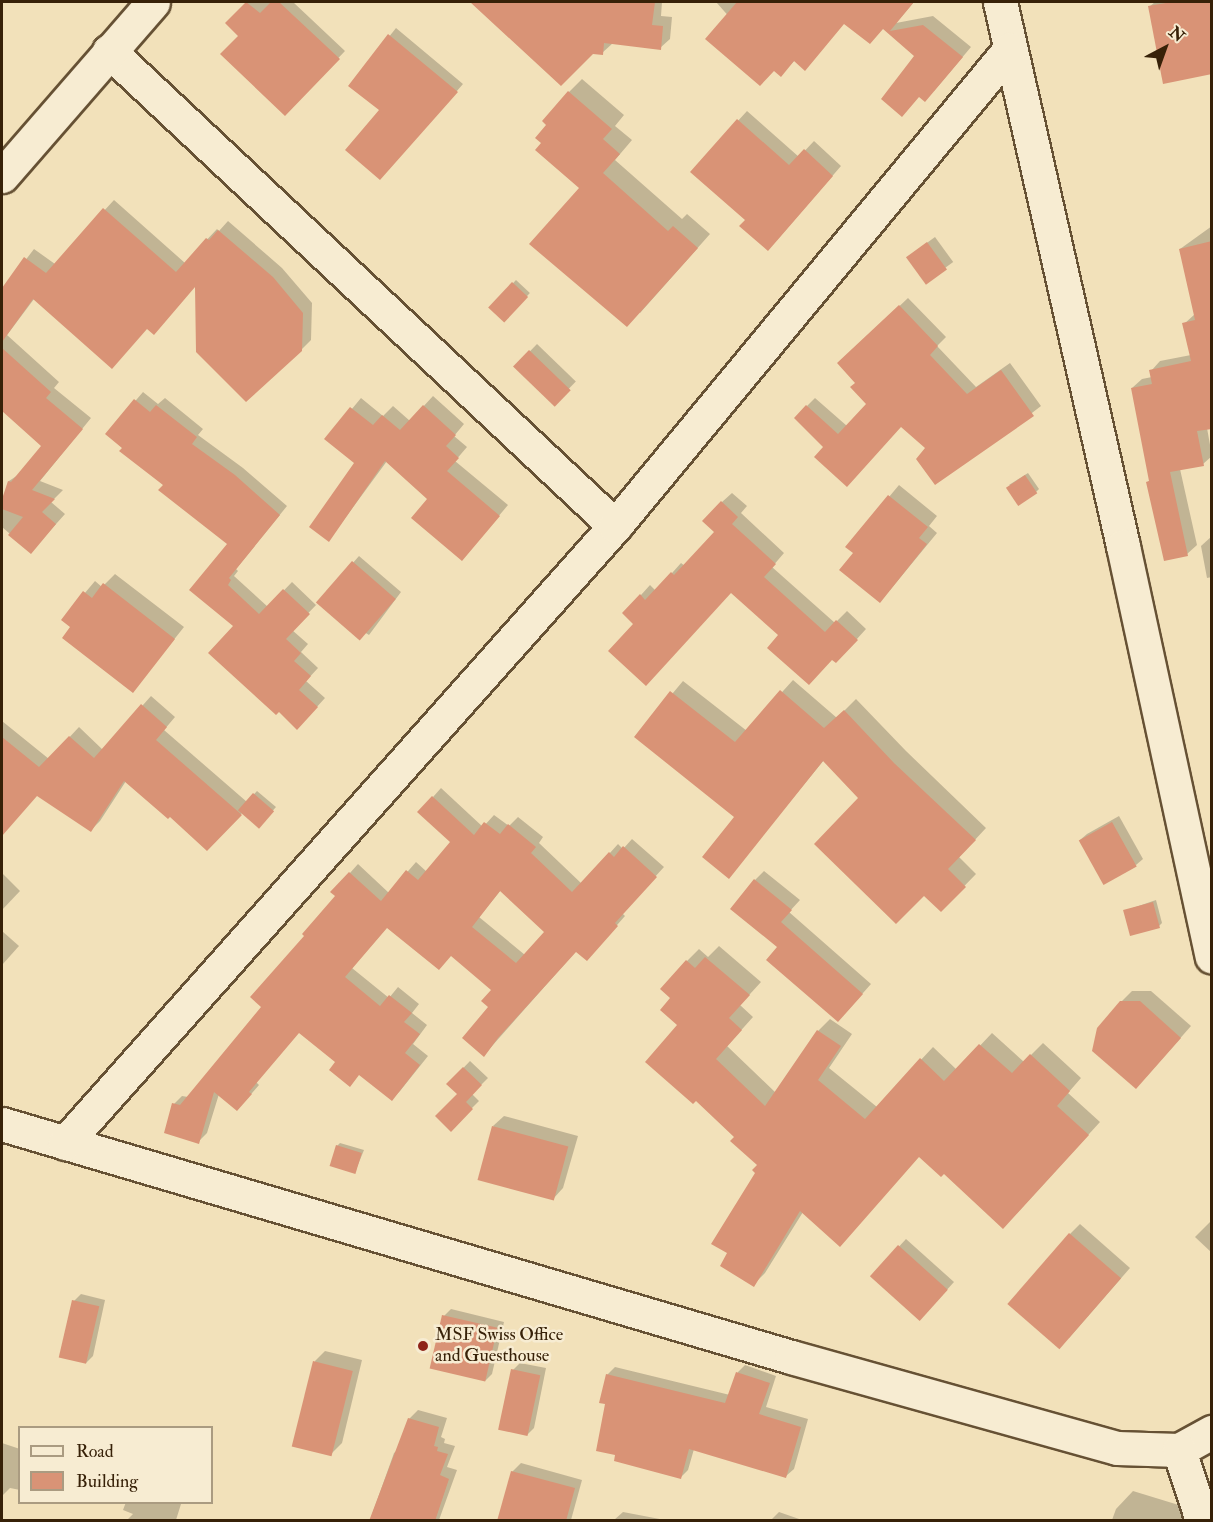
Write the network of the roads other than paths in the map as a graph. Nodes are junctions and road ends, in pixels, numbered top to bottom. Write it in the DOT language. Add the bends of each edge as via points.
graph roads {
  1 [pos="153,2"];
  2 [pos="1000,2"];
  3 [pos="1010,48"];
  4 [pos="109,51"];
  5 [pos="2,176"];
  6 [pos="615,526"];
  7 [pos="1212,956"];
  8 [pos="2,1124"];
  9 [pos="65,1143"];
  10 [pos="1212,1432"];
  11 [pos="1179,1450"];
  12 [pos="1202,1521"];
  1 -- 4 [label="street"];
  2 -- 3 [label="street"];
  3 -- 6 [label="street"];
  3 -- 7 [label="street"];
  4 -- 5 [label="street"];
  4 -- 6 [label="street"];
  6 -- 9 [label="street"];
  8 -- 9 [label="street"];
  9 -- 11 [label="street" via="780,1354 1117,1448"];
  10 -- 11 [label="street"];
  11 -- 12 [label="street"];
}
